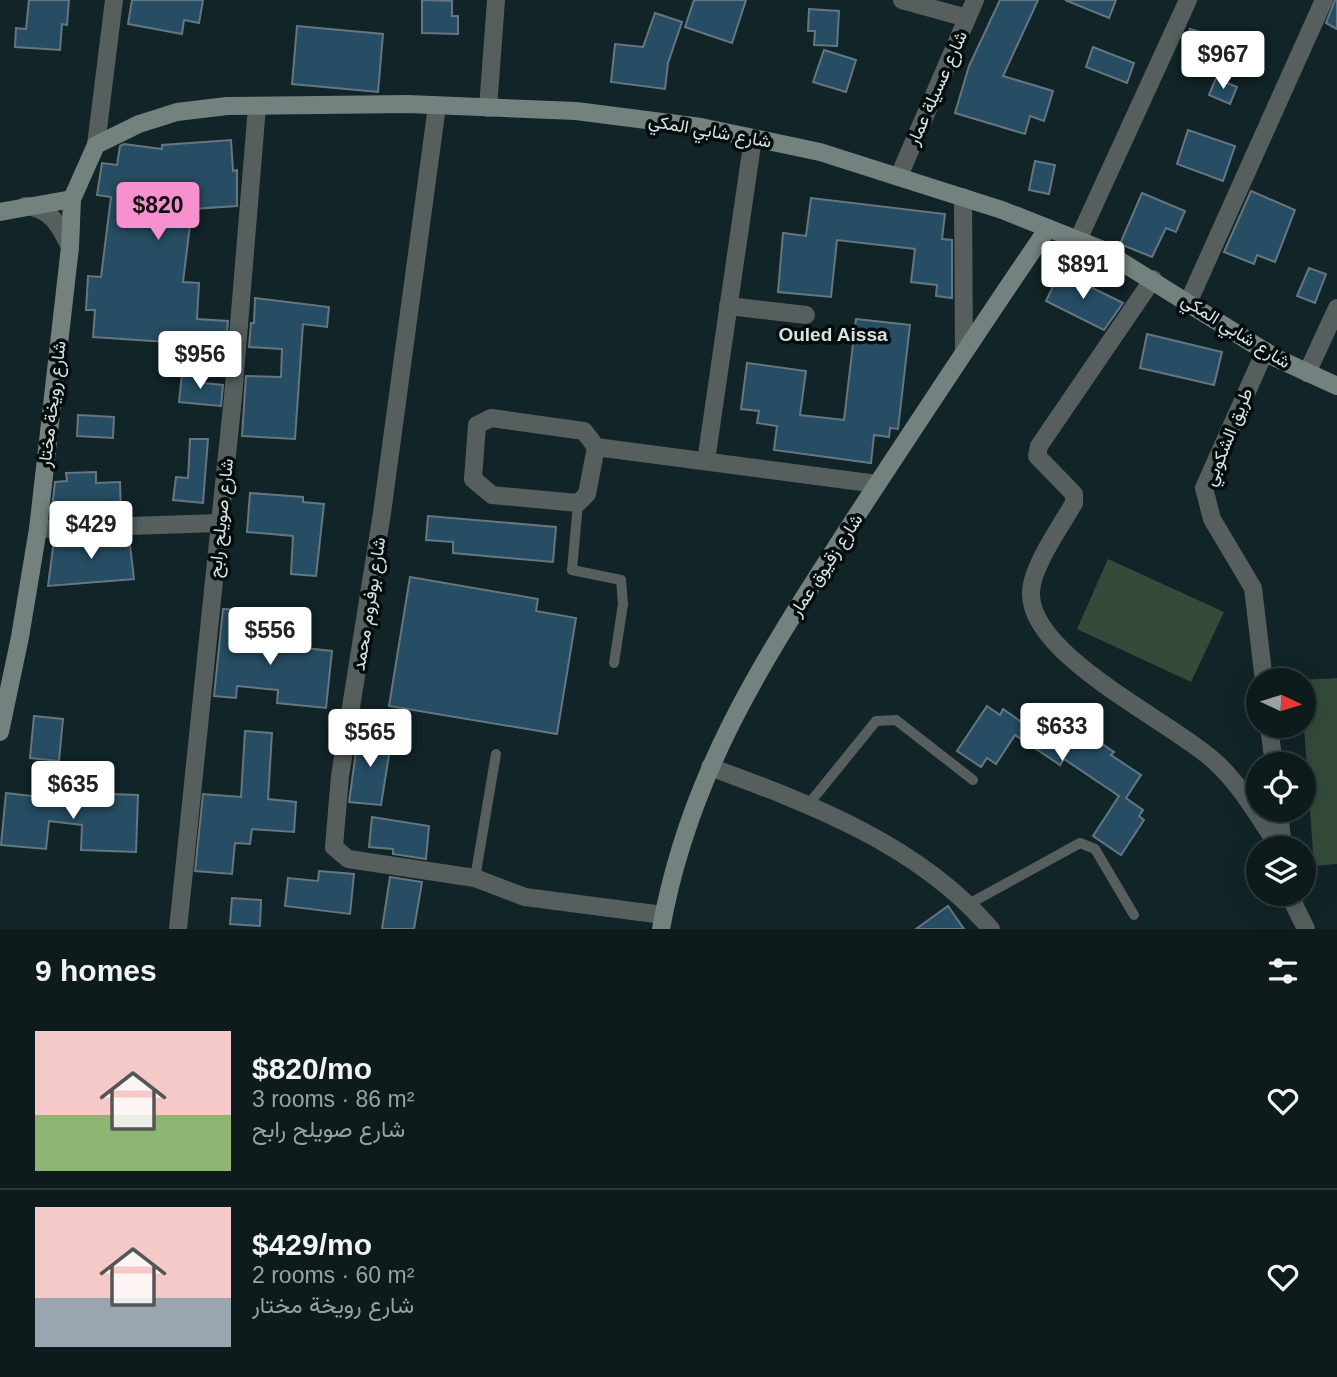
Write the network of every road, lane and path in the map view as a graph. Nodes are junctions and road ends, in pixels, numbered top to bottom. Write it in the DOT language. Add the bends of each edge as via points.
graph roads {
  1 [pos="114,0"];
  2 [pos="496,0"];
  3 [pos="902,0"];
  4 [pos="975,0"];
  5 [pos="1188,0"];
  6 [pos="1324,0"];
  7 [pos="967,18"];
  8 [pos="437,106"];
  9 [pos="257,107"];
  10 [pos="488,107"];
  11 [pos="753,138"];
  12 [pos="96,145"];
  13 [pos="899,176"];
  14 [pos="963,197"];
  15 [pos="72,199"];
  16 [pos="21,206"];
  17 [pos="0,212"];
  18 [pos="1048,228"];
  19 [pos="1078,240"];
  20 [pos="70,247"];
  21 [pos="1153,279"];
  22 [pos="1188,303"];
  23 [pos="728,306"];
  24 [pos="1337,308"];
  25 [pos="806,315"];
  26 [pos="964,351"];
  27 [pos="1265,351"];
  28 [pos="1307,373"];
  29 [pos="1337,386"];
  30 [pos="596,447"];
  31 [pos="706,461"];
  32 [pos="877,484"];
  33 [pos="578,503"];
  34 [pos="220,523"];
  35 [pos="38,529"];
  36 [pos="614,663"];
  37 [pos="1262,668"];
  38 [pos="0,732"];
  39 [pos="496,754"];
  40 [pos="710,767"];
  41 [pos="972,780"];
  42 [pos="808,805"];
  43 [pos="1272,836"];
  44 [pos="475,878"];
  45 [pos="967,905"];
  46 [pos="1295,906"];
  47 [pos="1134,915"];
  48 [pos="662,922"];
  49 [pos="178,929"];
  50 [pos="991,929"];
  51 [pos="1306,929"];
  1 -- 12 [label="street"];
  2 -- 10 [label="street"];
  3 -- 7 [label="street"];
  4 -- 7 [label="street, شارع عسيلة عمار"];
  5 -- 19 [label="street"];
  6 -- 22 [label="street"];
  7 -- 13 [label="street, شارع عسيلة عمار"];
  8 -- 9 [label="main road, شارع شابي المكي"];
  8 -- 10 [label="main road, شارع شابي المكي"];
  8 -- 44 [label="street, شارع بوفروم محمد" via="380,526 340,776 334,847 348,859"];
  9 -- 12 [label="main road, شارع شابي المكي" via="177,112"];
  9 -- 34 [label="street, شارع صويلح رابح"];
  10 -- 11 [label="main road, شارع شابي المكي" via="576,111"];
  11 -- 13 [label="main road, شارع شابي المكي"];
  11 -- 23 [label="street"];
  12 -- 15 [label="main road"];
  13 -- 14 [label="main road, شارع شابي المكي"];
  14 -- 18 [label="main road, شارع شابي المكي"];
  14 -- 26 [label="street"];
  15 -- 16 [label="main road"];
  15 -- 20 [label="main road, شارع رويخة مختار"];
  16 -- 17 [label="main road"];
  16 -- 20 [label="street" via="47,212"];
  18 -- 19 [label="main road, شارع شابي المكي"];
  18 -- 26 [label="main road, شارع زقيوق عمار"];
  19 -- 21 [label="main road, شارع شابي المكي"];
  20 -- 35 [label="main road, شارع رويخة مختار"];
  21 -- 22 [label="main road, شارع شابي المكي"];
  21 -- 43 [label="street" via="1039,446 1041,463 1074,494 1074,503 1031,582 1030,598 1043,628 1063,654 1214,761"];
  22 -- 27 [label="main road, شارع شابي المكي"];
  23 -- 25 [label="street"];
  23 -- 31 [label="street"];
  24 -- 28 [label="street"];
  26 -- 32 [label="main road, شارع زقيوق عمار"];
  27 -- 28 [label="main road, شارع شابي المكي"];
  27 -- 37 [label="street, طريق الشكوبي" via="1204,488 1212,519 1253,588"];
  28 -- 29 [label="main road, شارع شابي المكي"];
  30 -- 31 [label="street"];
  30 -- 33 [label="street" via="587,494"];
  30 -- 33 [label="street" via="584,431 491,418 477,425 473,479 492,495"];
  31 -- 32 [label="street"];
  32 -- 40 [label="main road, شارع زقيوق عمار" via="748,688"];
  33 -- 36 [label="lane" via="572,570 621,580 623,604"];
  34 -- 35 [label="street"];
  34 -- 49 [label="street, شارع صويلح رابح"];
  35 -- 38 [label="main road, شارع رويخة مختار"];
  39 -- 44 [label="lane"];
  40 -- 42 [label="street"];
  40 -- 48 [label="main road, شارع زقيوق عمار" via="680,841"];
  41 -- 42 [label="lane" via="896,720 887,718 876,720"];
  42 -- 45 [label="street" via="883,843"];
  44 -- 48 [label="street, شارع بوفروم محمد" via="525,897"];
  45 -- 47 [label="lane" via="1080,843 1095,849"];
  45 -- 50 [label="street"];
  46 -- 51 [label="street"];
}
